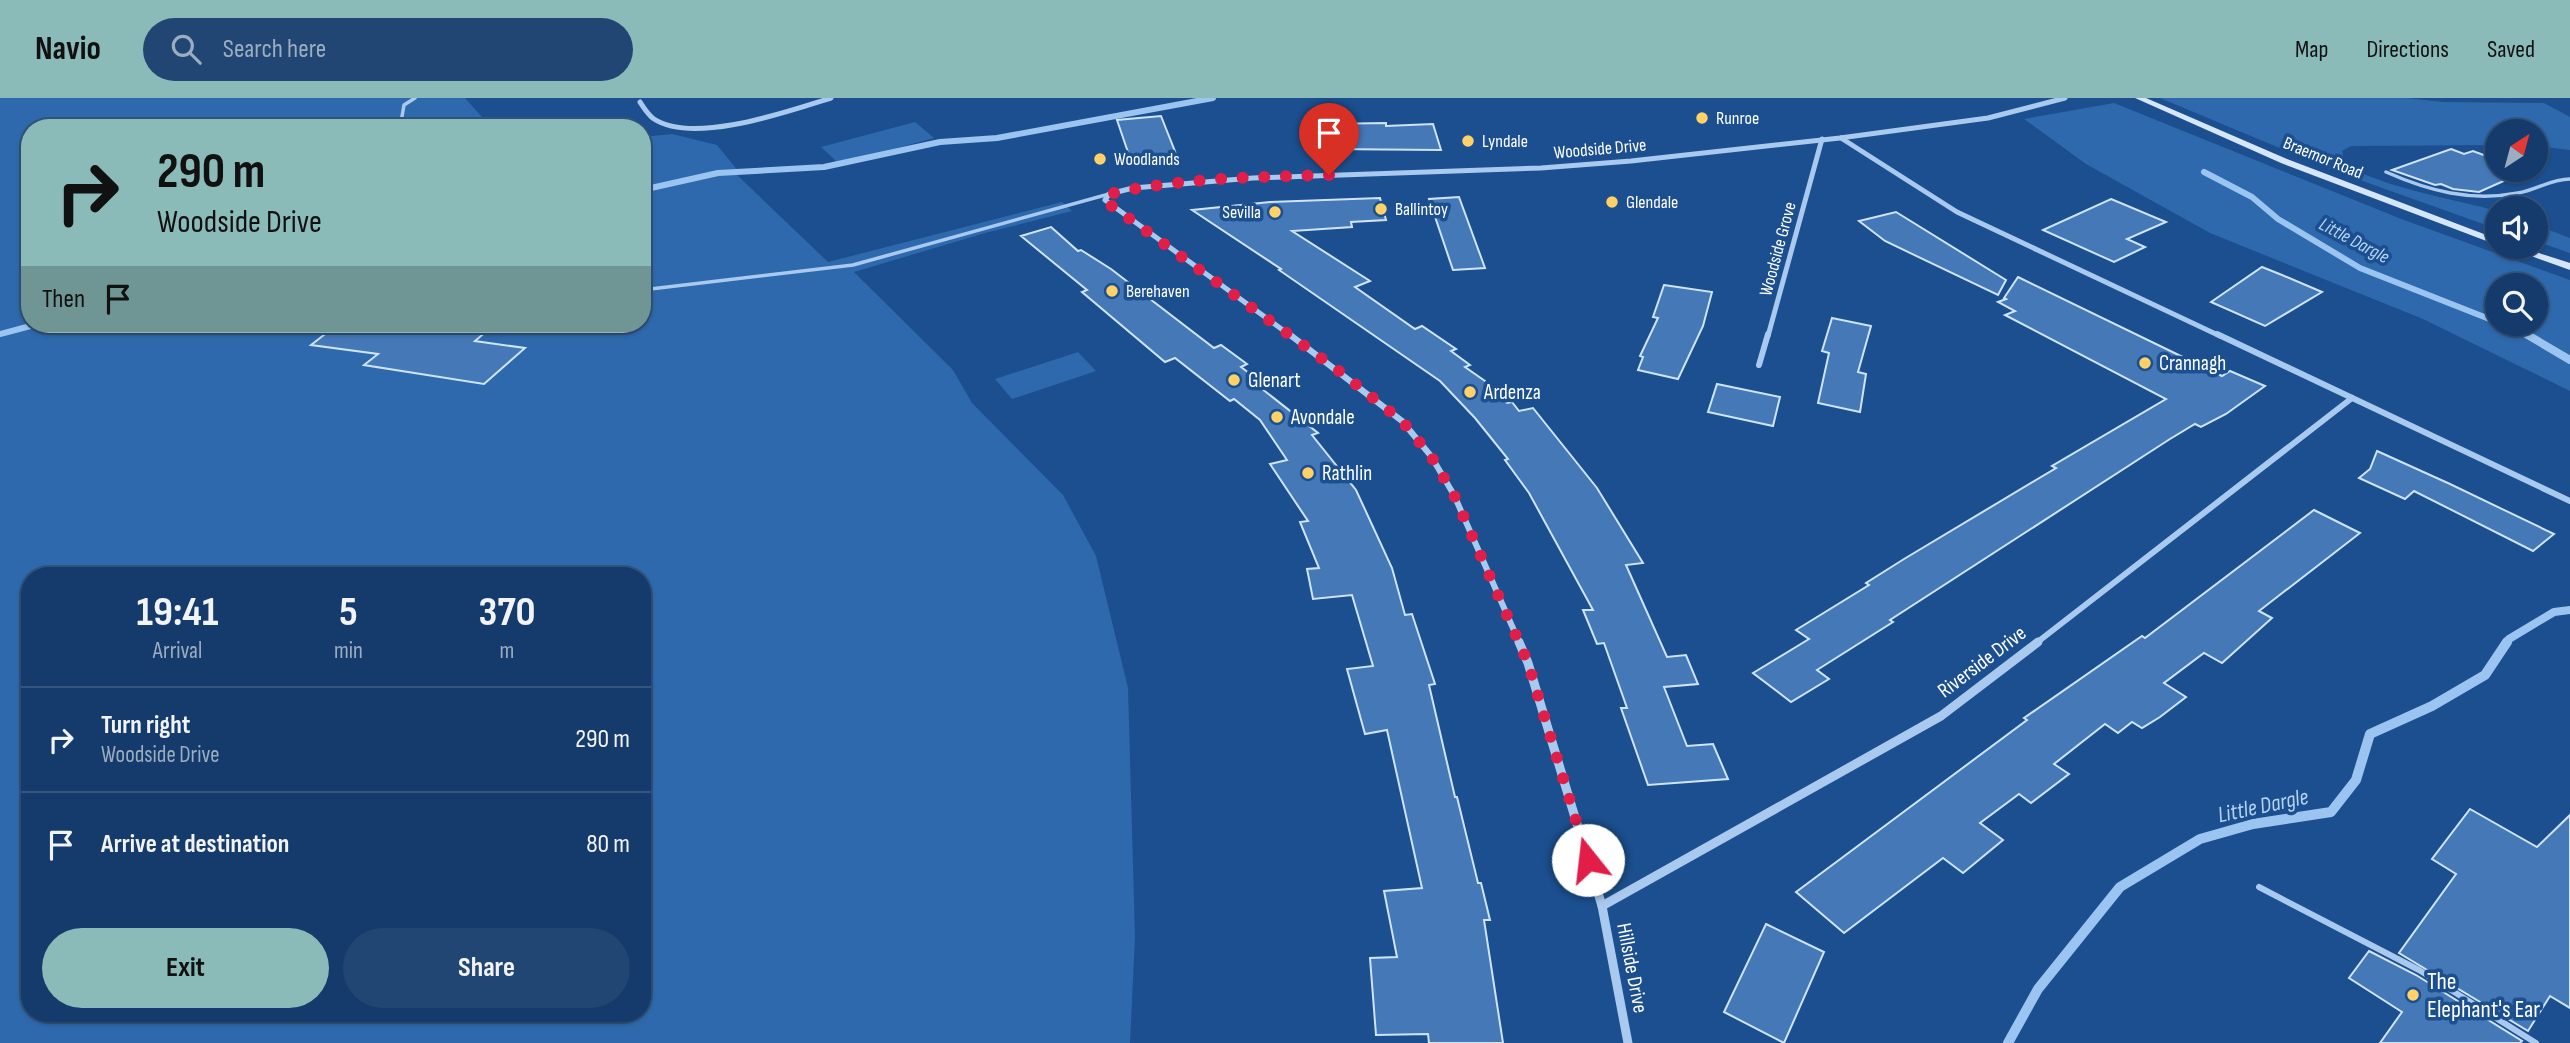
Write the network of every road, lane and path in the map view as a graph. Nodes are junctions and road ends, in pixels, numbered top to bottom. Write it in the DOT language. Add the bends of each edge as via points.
graph roads {
  1 [pos="415,98"];
  2 [pos="831,98"];
  3 [pos="2065,98"];
  4 [pos="2139,98"];
  5 [pos="640,102"];
  6 [pos="402,119"];
  7 [pos="1840,138"];
  8 [pos="1822,139"];
  9 [pos="2386,172"];
  10 [pos="2570,179"];
  11 [pos="1109,194"];
  12 [pos="2485,238"];
  13 [pos="2546,259"];
  14 [pos="2570,267"];
  15 [pos="651,289"];
  16 [pos="1759,365"];
  17 [pos="2352,398"];
  18 [pos="2570,501"];
  19 [pos="2259,887"];
  20 [pos="1602,905"];
  21 [pos="1628,1043"];
  22 [pos="2536,1043"];
  1 -- 6 [label="lane" via="404,105"];
  2 -- 5 [label="street" via="721,127 655,121"];
  3 -- 7 [label="street, Woodside Drive" via="1988,118"];
  4 -- 12 [label="main road, Braemor Road" via="2322,177"];
  7 -- 8 [label="street, Woodside Drive"];
  7 -- 17 [label="street" via="1957,212"];
  8 -- 11 [label="street, Woodside Drive" via="1541,168 1253,178"];
  8 -- 16 [label="street, Woodside Grove"];
  9 -- 10 [label="lane" via="2425,190 2459,197 2519,193 2556,178"];
  11 -- 15 [label="lane" via="853,265"];
  11 -- 20 [label="street, Hillside Drive" via="1105,201 1402,421 1431,456 1454,495 1528,663"];
  13 -- 14 [label="main road"];
  17 -- 18 [label="street"];
  17 -- 20 [label="street, Riverside Drive" via="1941,716"];
  19 -- 22 [label="lane" via="2419,970"];
  20 -- 21 [label="street, Hillside Drive"];
}
